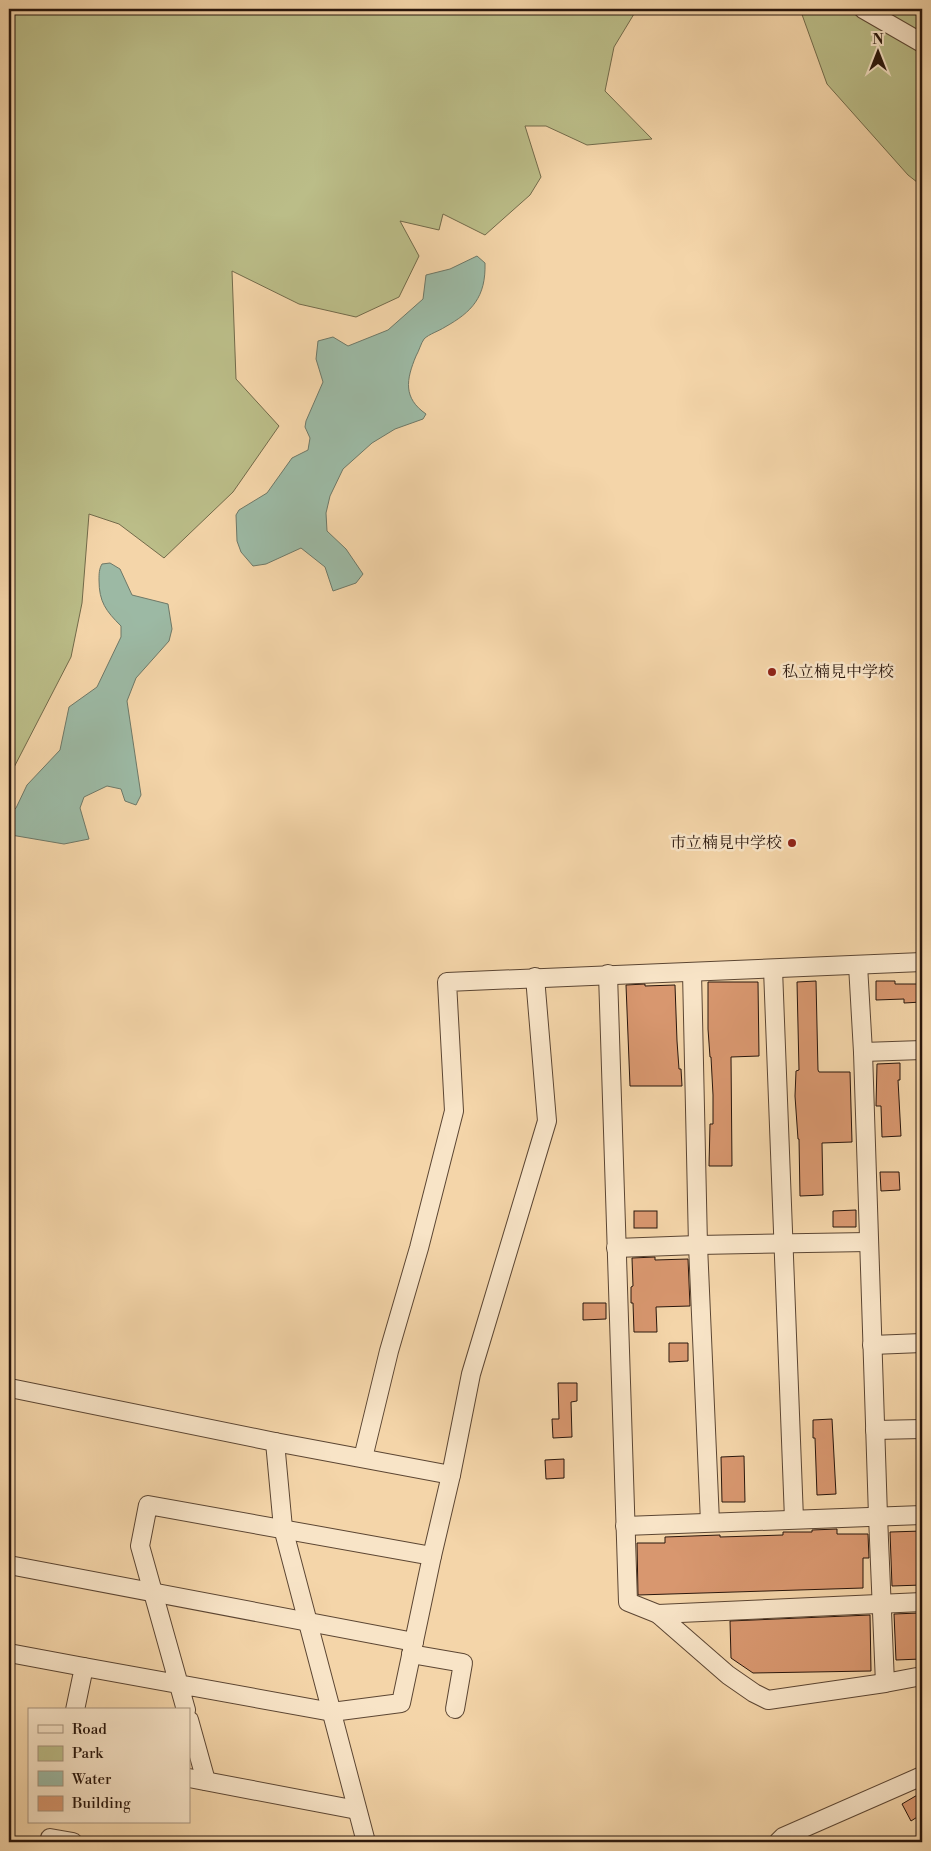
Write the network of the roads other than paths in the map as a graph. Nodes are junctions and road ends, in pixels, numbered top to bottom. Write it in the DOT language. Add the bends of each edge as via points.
graph roads {
  1 [pos="863,9"];
  2 [pos="922,43"];
  3 [pos="922,962"];
  4 [pos="858,965"];
  5 [pos="774,970"];
  6 [pos="692,972"];
  7 [pos="608,974"];
  8 [pos="534,977"];
  9 [pos="922,1050"];
  10 [pos="863,1052"];
  11 [pos="868,1242"];
  12 [pos="783,1244"];
  13 [pos="698,1245"];
  14 [pos="616,1248"];
  15 [pos="922,1343"];
  16 [pos="872,1345"];
  17 [pos="9,1390"];
  18 [pos="922,1429"];
  19 [pos="875,1430"];
  20 [pos="275,1442"];
  21 [pos="363,1458"];
  22 [pos="451,1475"];
  23 [pos="922,1515"];
  24 [pos="878,1516"];
  25 [pos="794,1519"];
  26 [pos="710,1522"];
  27 [pos="625,1526"];
  28 [pos="283,1528"];
  29 [pos="432,1556"];
  30 [pos="9,1565"];
  31 [pos="153,1593"];
  32 [pos="922,1602"];
  33 [pos="881,1603"];
  34 [pos="658,1614"];
  35 [pos="308,1622"];
  36 [pos="412,1648"];
  37 [pos="9,1653"];
  38 [pos="84,1667"];
  39 [pos="922,1676"];
  40 [pos="885,1683"];
  41 [pos="179,1684"];
  42 [pos="75,1708"];
  43 [pos="185,1708"];
  44 [pos="455,1709"];
  45 [pos="332,1712"];
  46 [pos="190,1728"];
  47 [pos="922,1776"];
  48 [pos="197,1780"];
  49 [pos="357,1810"];
  50 [pos="51,1834"];
  51 [pos="73,1842"];
  52 [pos="366,1842"];
  53 [pos="778,1842"];
  1 -- 2 [label="street"];
  3 -- 4 [label="street"];
  4 -- 5 [label="street"];
  4 -- 10 [label="street"];
  5 -- 6 [label="street"];
  5 -- 12 [label="street"];
  6 -- 7 [label="street"];
  6 -- 13 [label="street"];
  7 -- 8 [label="street"];
  7 -- 14 [label="street"];
  8 -- 21 [label="street" via="447,982 454,1110"];
  8 -- 22 [label="street" via="547,1121 471,1374"];
  9 -- 10 [label="street"];
  10 -- 11 [label="street"];
  11 -- 12 [label="street"];
  11 -- 16 [label="street"];
  12 -- 13 [label="street"];
  12 -- 25 [label="street"];
  13 -- 14 [label="street"];
  13 -- 26 [label="street"];
  14 -- 27 [label="street"];
  15 -- 16 [label="street"];
  16 -- 19 [label="street"];
  17 -- 20 [label="street"];
  18 -- 19 [label="street"];
  19 -- 24 [label="street"];
  20 -- 21 [label="street"];
  20 -- 28 [label="street"];
  21 -- 22 [label="street"];
  22 -- 29 [label="street"];
  23 -- 24 [label="street"];
  24 -- 25 [label="street"];
  24 -- 33 [label="street"];
  25 -- 26 [label="street"];
  26 -- 27 [label="street"];
  27 -- 34 [label="street" via="628,1602"];
  28 -- 29 [label="street"];
  28 -- 31 [label="street" via="148,1505 140,1546"];
  28 -- 35 [label="street"];
  29 -- 36 [label="street"];
  30 -- 31 [label="street"];
  31 -- 35 [label="street"];
  31 -- 41 [label="street"];
  32 -- 33 [label="street"];
  33 -- 34 [label="street"];
  33 -- 40 [label="street"];
  34 -- 40 [label="street" via="728,1675 768,1700"];
  35 -- 36 [label="street"];
  35 -- 45 [label="street"];
  36 -- 44 [label="street" via="463,1664"];
  36 -- 45 [label="street" via="401,1703"];
  37 -- 38 [label="street"];
  38 -- 41 [label="street"];
  38 -- 42 [label="street"];
  39 -- 40 [label="street"];
  41 -- 43 [label="street"];
  41 -- 45 [label="street"];
  45 -- 49 [label="street"];
  46 -- 48 [label="street"];
  47 -- 53 [label="street"];
  48 -- 49 [label="street"];
  49 -- 52 [label="street"];
  50 -- 51 [label="street"];
}
